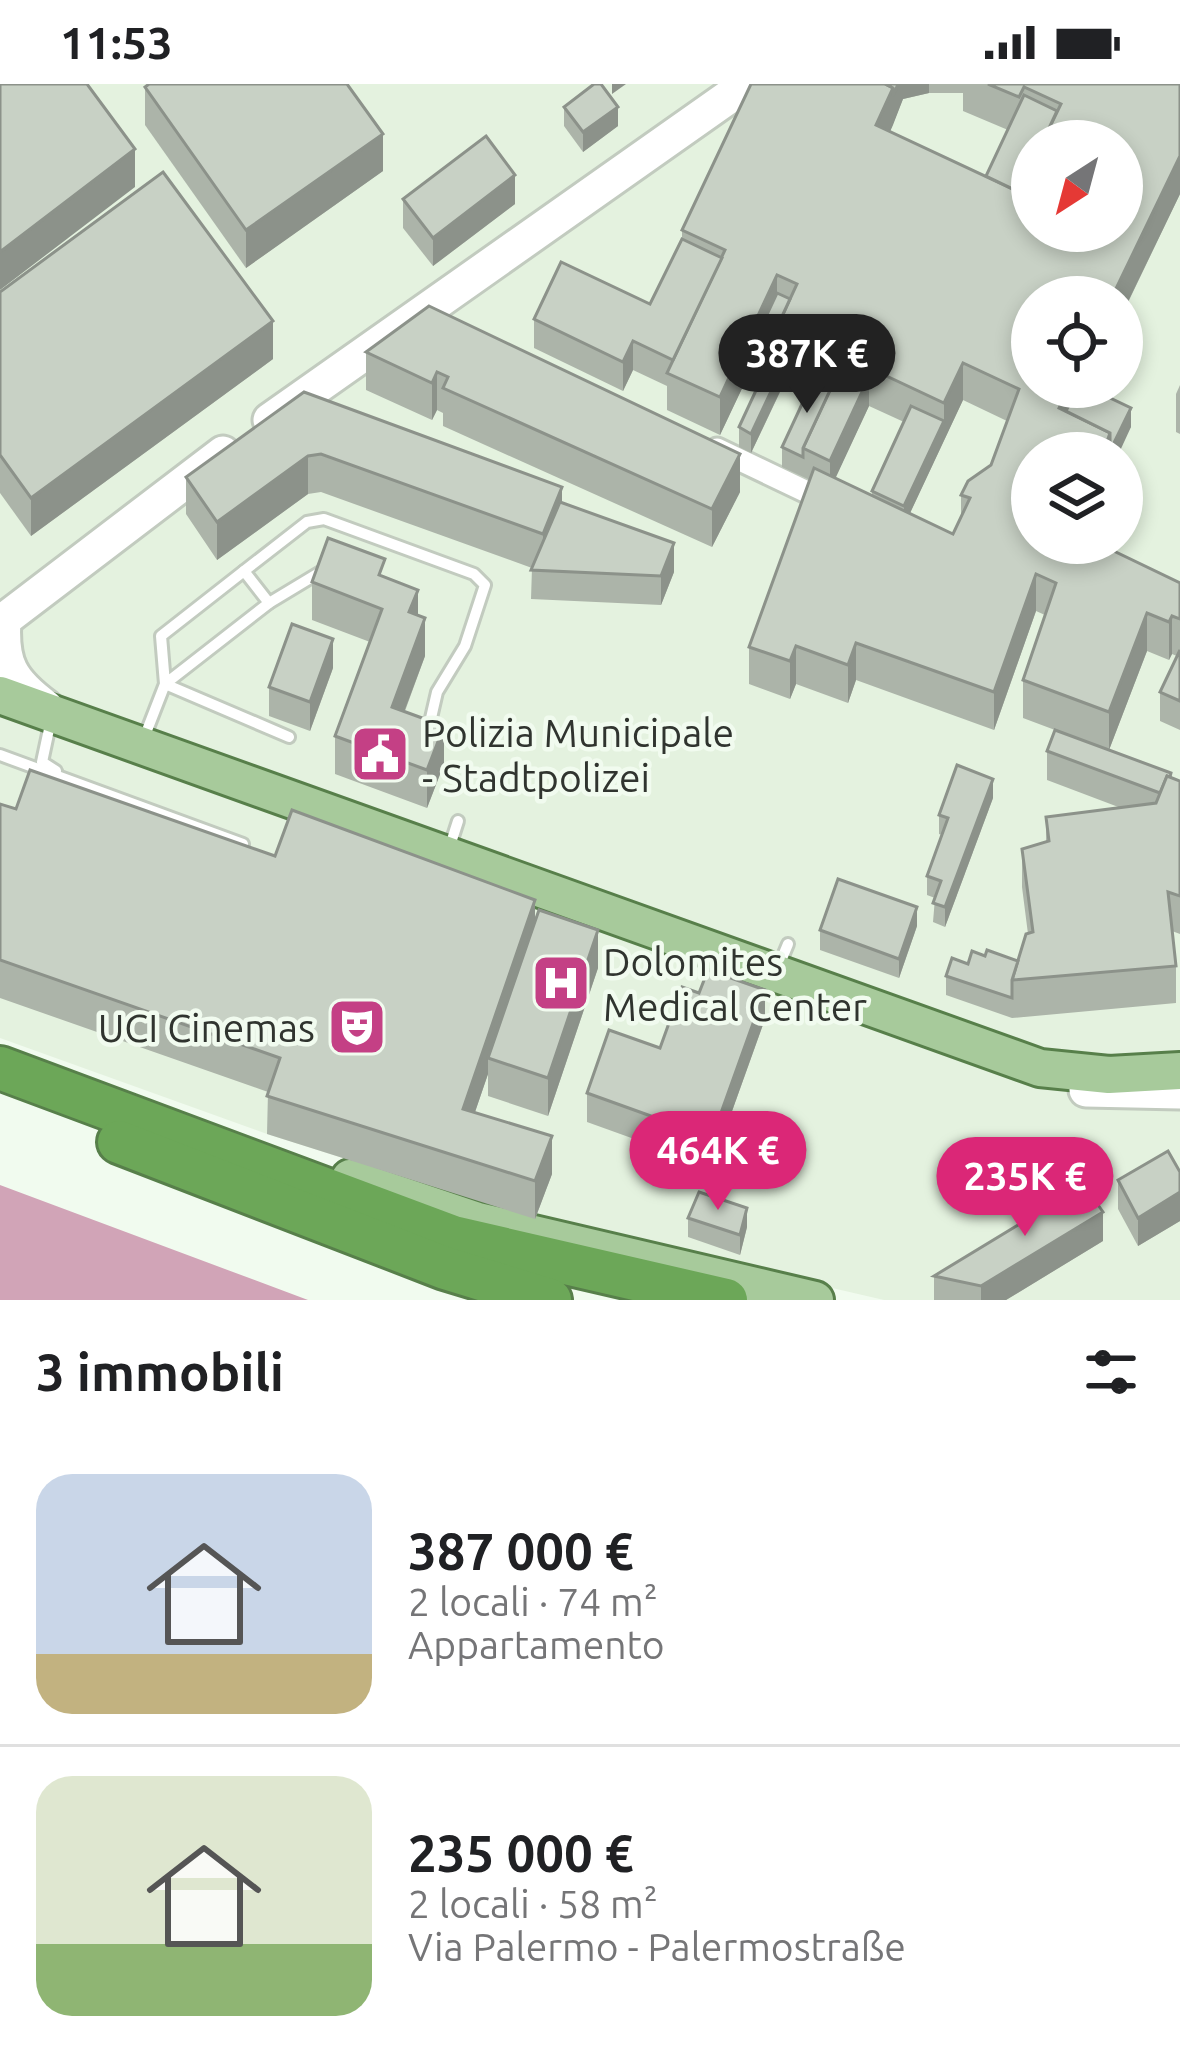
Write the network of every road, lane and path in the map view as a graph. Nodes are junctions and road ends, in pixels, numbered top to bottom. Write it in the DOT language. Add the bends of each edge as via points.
graph roads {
  1 [pos="747,84"];
  2 [pos="696,439"];
  3 [pos="843,508"];
  4 [pos="244,571"];
  5 [pos="341,571"];
  6 [pos="269,603"];
  7 [pos="2,621"];
  8 [pos="166,684"];
  9 [pos="0,694"];
  10 [pos="0,704"];
  11 [pos="53,712"];
  12 [pos="428,731"];
  13 [pos="289,737"];
  14 [pos="142,744"];
  15 [pos="0,755"];
  16 [pos="68,780"];
  17 [pos="458,821"];
  18 [pos="243,844"];
  19 [pos="446,856"];
  20 [pos="0,1058"];
  21 [pos="0,1068"];
  22 [pos="1040,1069"];
  23 [pos="1180,1071"];
  24 [pos="1180,1091"];
  25 [pos="0,1098"];
  26 [pos="550,1300"];
  27 [pos="727,1300"];
  28 [pos="815,1300"];
  1 -- 7 [label="main road" via="435,314 190,477"];
  2 -- 3 [label="street"];
  4 -- 6 [label="lane"];
  4 -- 8 [label="lane" via="161,636"];
  4 -- 12 [label="lane" via="307,522 324,518 474,574 485,584 465,646 436,692"];
  5 -- 6 [label="lane" via="316,571"];
  6 -- 8 [label="lane"];
  7 -- 11 [label="main road" via="8,673"];
  8 -- 13 [label="lane"];
  8 -- 14 [label="lane"];
  9 -- 11 [label="main road"];
  10 -- 11 [label="main road"];
  11 -- 14 [label="main road"];
  11 -- 16 [label="lane" via="42,762"];
  14 -- 19 [label="main road"];
  15 -- 16 [label="lane"];
  16 -- 18 [label="lane"];
  17 -- 19 [label="lane"];
  19 -- 22 [label="main road" via="782,960"];
  20 -- 28 [label="main road" via="478,1221"];
  21 -- 27 [label="highway" via="453,1237"];
  22 -- 23 [label="main road"];
  22 -- 24 [label="main road" via="1076,1089"];
  25 -- 26 [label="highway" via="445,1268"];
}
